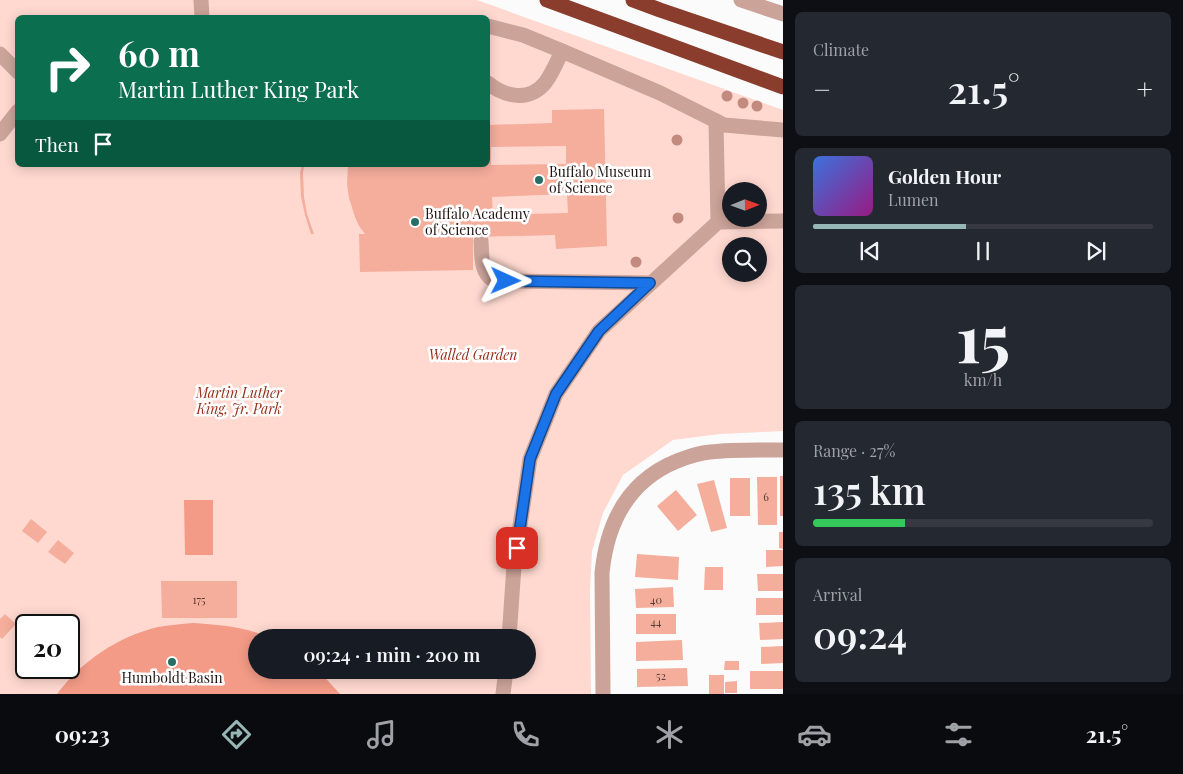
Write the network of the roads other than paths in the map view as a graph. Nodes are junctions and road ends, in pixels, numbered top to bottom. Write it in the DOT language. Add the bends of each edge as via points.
graph roads {
  1 [pos="201,0"];
  2 [pos="546,0"];
  3 [pos="633,0"];
  4 [pos="741,0"];
  5 [pos="783,14"];
  6 [pos="202,15"];
  7 [pos="490,27"];
  8 [pos="562,52"];
  9 [pos="783,52"];
  10 [pos="0,54"];
  11 [pos="15,69"];
  12 [pos="490,84"];
  13 [pos="783,87"];
  14 [pos="15,115"];
  15 [pos="716,121"];
  16 [pos="783,130"];
  17 [pos="0,134"];
  18 [pos="783,221"];
  19 [pos="718,222"];
  20 [pos="481,241"];
  21 [pos="650,283"];
  22 [pos="783,450"];
  23 [pos="510,629"];
  24 [pos="505,679"];
  25 [pos="503,694"];
  26 [pos="603,694"];
  1 -- 6 [label="street"];
  2 -- 13 [label="highway"];
  3 -- 9 [label="highway"];
  4 -- 5 [label="street"];
  7 -- 8 [label="street" via="523,35"];
  8 -- 12 [label="street" via="546,82 533,93 514,96"];
  8 -- 15 [label="street" via="660,93"];
  10 -- 11 [label="street"];
  14 -- 17 [label="street"];
  15 -- 16 [label="street" via="724,125"];
  15 -- 19 [label="street"];
  18 -- 19 [label="street"];
  19 -- 21 [label="street"];
  20 -- 21 [label="street" via="484,268 493,280"];
  21 -- 23 [label="street" via="599,331 556,394 533,451 514,566"];
  22 -- 26 [label="street" via="710,452 688,457 649,476 633,491 616,518 603,560"];
  24 -- 25 [label="street"];
}
